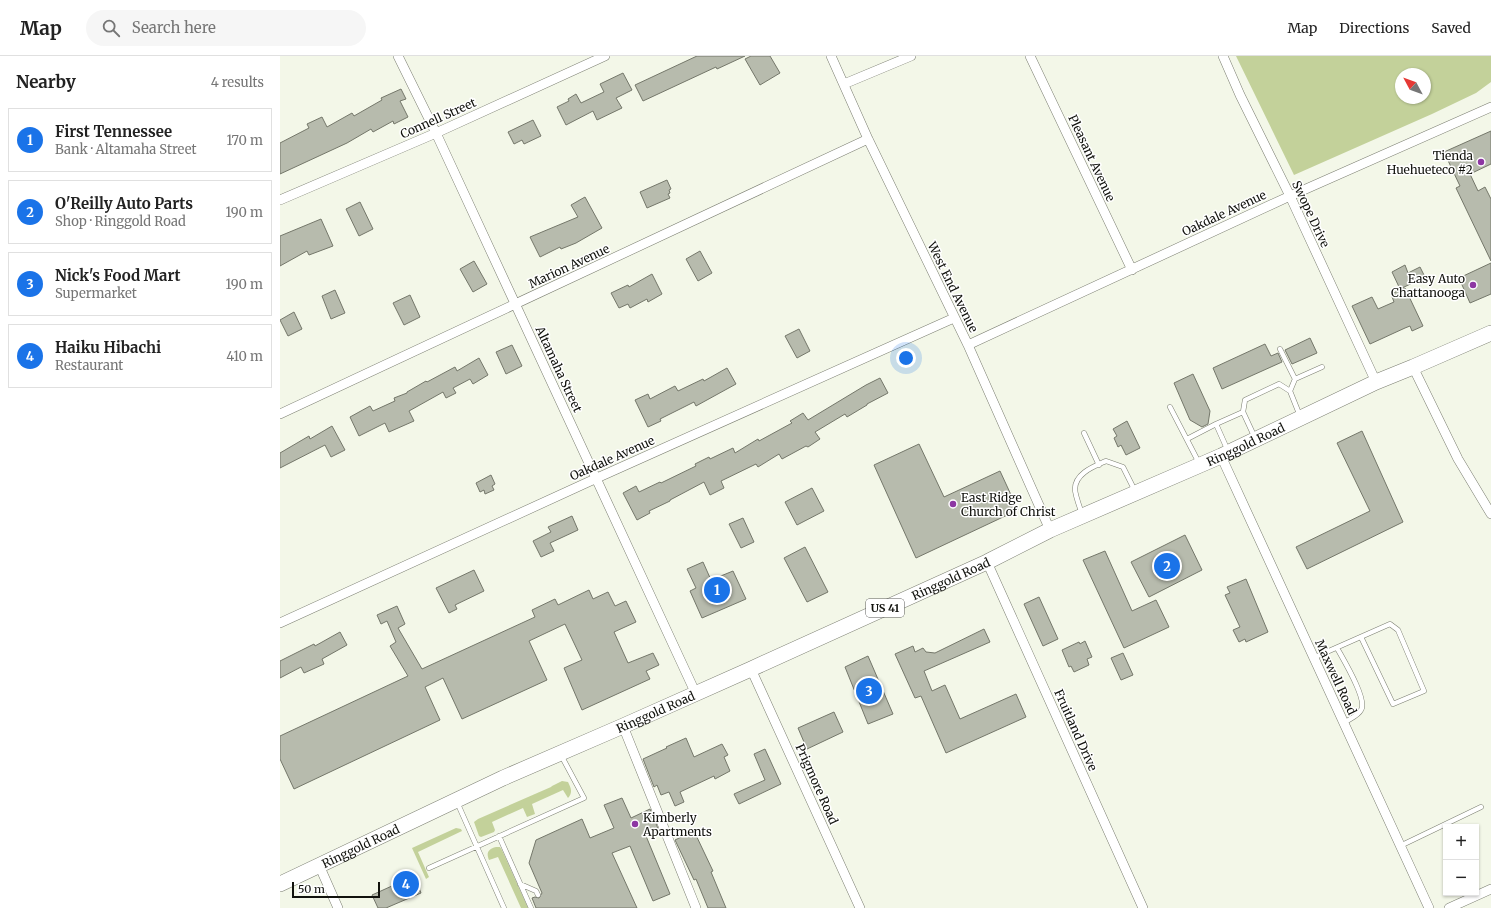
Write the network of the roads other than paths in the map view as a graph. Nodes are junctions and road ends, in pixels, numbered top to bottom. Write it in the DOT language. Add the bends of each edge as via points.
graph roads {
  1 [pos="398,56"];
  2 [pos="605,56"];
  3 [pos="831,56"];
  4 [pos="911,56"];
  5 [pos="1030,56"];
  6 [pos="1223,56"];
  7 [pos="844,84"];
  8 [pos="1491,106"];
  9 [pos="436,133"];
  10 [pos="868,139"];
  11 [pos="1290,196"];
  12 [pos="280,200"];
  13 [pos="1132,270"];
  14 [pos="516,304"];
  15 [pos="954,318"];
  16 [pos="1491,333"];
  17 [pos="968,345"];
  18 [pos="1280,349"];
  19 [pos="1322,367"];
  20 [pos="1413,367"];
  21 [pos="1295,379"];
  22 [pos="1376,382"];
  23 [pos="1290,390"];
  24 [pos="1170,407"];
  25 [pos="1243,412"];
  26 [pos="280,414"];
  27 [pos="1300,417"];
  28 [pos="1216,424"];
  29 [pos="1084,433"];
  30 [pos="1187,439"];
  31 [pos="1256,439"];
  32 [pos="1225,454"];
  33 [pos="1099,465"];
  34 [pos="1200,465"];
  35 [pos="596,478"];
  36 [pos="1136,492"];
  37 [pos="1491,514"];
  38 [pos="1083,516"];
  39 [pos="1050,530"];
  40 [pos="987,562"];
  41 [pos="280,623"];
  42 [pos="1361,637"];
  43 [pos="1337,648"];
  44 [pos="1313,658"];
  45 [pos="751,669"];
  46 [pos="696,694"];
  47 [pos="1344,723"];
  48 [pos="623,726"];
  49 [pos="560,754"];
  50 [pos="456,800"];
  51 [pos="1481,807"];
  52 [pos="499,836"];
  53 [pos="476,846"];
  54 [pos="1400,846"];
  55 [pos="319,865"];
  56 [pos="429,868"];
  57 [pos="280,884"];
  58 [pos="520,884"];
  59 [pos="1491,889"];
  60 [pos="538,895"];
  61 [pos="337,908"];
  62 [pos="504,908"];
  63 [pos="531,908"];
  64 [pos="696,908"];
  65 [pos="860,908"];
  66 [pos="1143,908"];
  67 [pos="1429,908"];
  68 [pos="1449,908"];
  1 -- 9 [label="street, Altamaha Street"];
  2 -- 9 [label="street, Connell Street"];
  3 -- 7 [label="street, West End Avenue"];
  4 -- 7 [label="street"];
  5 -- 13 [label="street, Pleasant Avenue"];
  6 -- 11 [label="street, Swope Drive"];
  7 -- 10 [label="street, West End Avenue"];
  8 -- 11 [label="street, Oakdale Avenue"];
  9 -- 12 [label="street, Connell Street"];
  9 -- 14 [label="street, Altamaha Street"];
  10 -- 14 [label="street, Marion Avenue"];
  10 -- 15 [label="street, West End Avenue"];
  11 -- 13 [label="street, Oakdale Avenue"];
  11 -- 22 [label="street, Swope Drive"];
  13 -- 17 [label="street, Oakdale Avenue"];
  14 -- 26 [label="street, Marion Avenue"];
  14 -- 35 [label="street, Altamaha Street"];
  15 -- 17 [label="street, West End Avenue"];
  15 -- 35 [label="street, Oakdale Avenue"];
  16 -- 20 [label="main road, Ringgold Road / US 41"];
  17 -- 39 [label="street, West End Avenue"];
  18 -- 21 [label="lane"];
  19 -- 21 [label="lane"];
  20 -- 22 [label="main road, Ringgold Road / US 41"];
  20 -- 37 [label="street" via="1458,459"];
  21 -- 23 [label="lane"];
  22 -- 27 [label="main road, Ringgold Road / US 41"];
  23 -- 25 [label="lane" via="1279,384 1245,400"];
  23 -- 27 [label="lane"];
  24 -- 30 [label="lane"];
  25 -- 28 [label="lane"];
  25 -- 31 [label="lane"];
  27 -- 31 [label="main road, Ringgold Road / US 41"];
  28 -- 30 [label="lane"];
  28 -- 32 [label="lane"];
  29 -- 33 [label="lane"];
  30 -- 34 [label="lane"];
  31 -- 32 [label="main road, Ringgold Road / US 41"];
  32 -- 34 [label="main road, Ringgold Road / US 41"];
  32 -- 44 [label="street, Maxwell Road"];
  33 -- 36 [label="lane" via="1106,461 1122,467"];
  33 -- 38 [label="lane" via="1085,471 1075,489"];
  34 -- 36 [label="main road, Ringgold Road / US 41"];
  35 -- 41 [label="street, Oakdale Avenue"];
  35 -- 46 [label="street, Altamaha Street"];
  36 -- 38 [label="main road, Ringgold Road / US 41"];
  38 -- 39 [label="main road, Ringgold Road / US 41"];
  39 -- 40 [label="main road, Ringgold Road / US 41"];
  40 -- 45 [label="main road, Ringgold Road / US 41"];
  40 -- 66 [label="street, Fruitland Drive"];
  42 -- 42 [label="lane" via="1390,624 1398,630 1424,691 1393,704"];
  42 -- 43 [label="lane"];
  43 -- 44 [label="lane"];
  43 -- 47 [label="lane" via="1363,705 1360,712"];
  44 -- 47 [label="street, Maxwell Road"];
  45 -- 46 [label="main road, Ringgold Road / US 41"];
  45 -- 65 [label="street, Prigmore Road"];
  46 -- 48 [label="main road, Ringgold Road / US 41"];
  47 -- 54 [label="street, Maxwell Road"];
  48 -- 49 [label="main road, Ringgold Road / US 41"];
  48 -- 64 [label="street"];
  49 -- 50 [label="main road, Ringgold Road / US 41"];
  49 -- 52 [label="lane" via="584,798"];
  50 -- 53 [label="lane"];
  50 -- 55 [label="main road, Ringgold Road / US 41"];
  51 -- 54 [label="lane"];
  52 -- 53 [label="lane"];
  52 -- 58 [label="lane"];
  53 -- 56 [label="lane"];
  53 -- 62 [label="lane"];
  54 -- 67 [label="street, Maxwell Road"];
  55 -- 57 [label="main road, Ringgold Road / US 41"];
  55 -- 61 [label="street"];
  58 -- 60 [label="lane" via="536,891"];
  58 -- 63 [label="lane"];
  59 -- 68 [label="street"];
}
